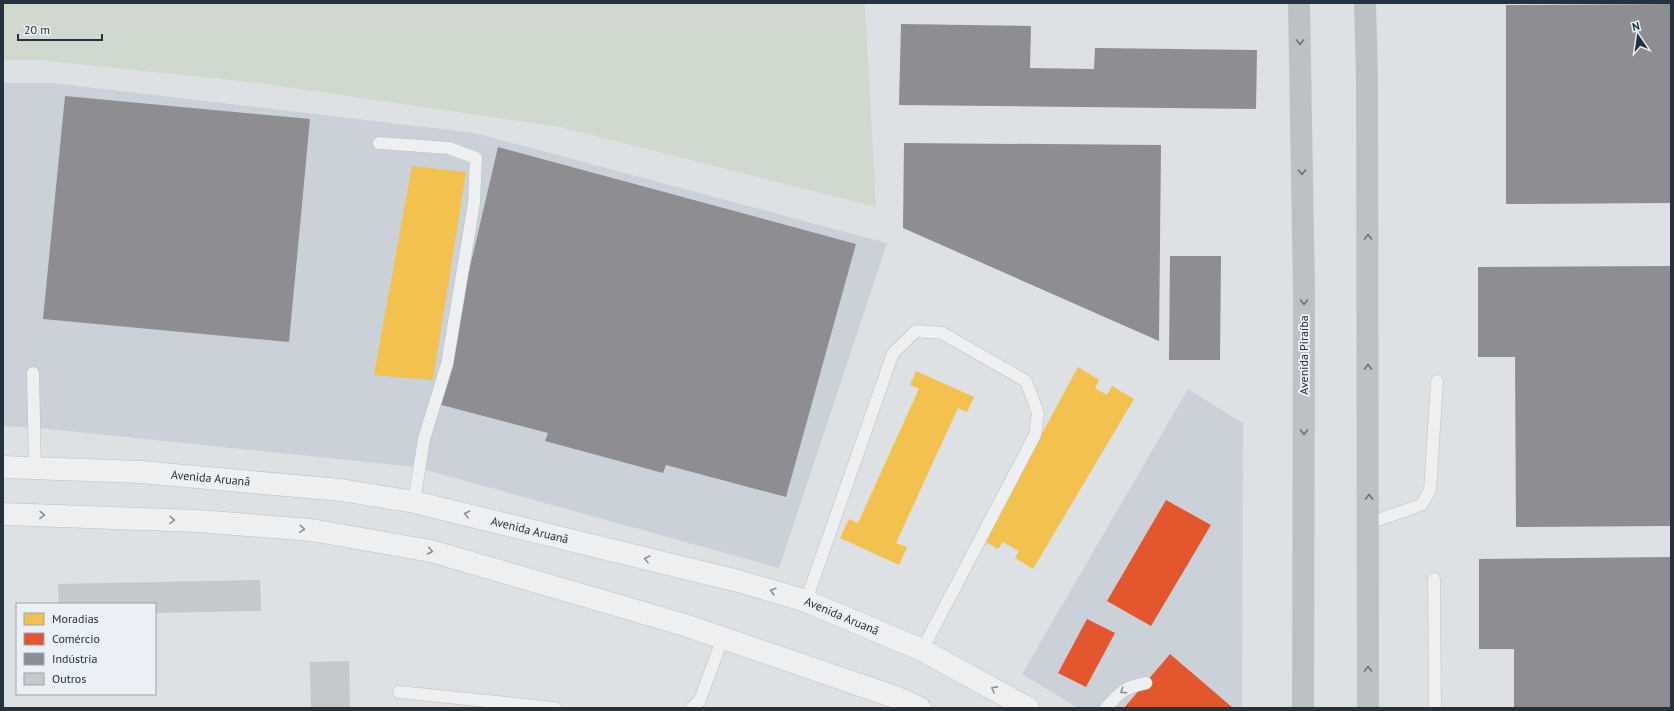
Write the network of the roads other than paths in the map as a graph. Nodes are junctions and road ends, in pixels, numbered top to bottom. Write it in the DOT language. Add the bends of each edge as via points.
graph roads {
  1 [pos="1299,3"];
  2 [pos="1365,3"];
  3 [pos="379,143"];
  4 [pos="33,373"];
  5 [pos="1437,381"];
  6 [pos="3,467"];
  7 [pos="35,468"];
  8 [pos="414,502"];
  9 [pos="3,514"];
  10 [pos="1369,523"];
  11 [pos="1434,579"];
  12 [pos="806,601"];
  13 [pos="723,637"];
  14 [pos="922,650"];
  15 [pos="1146,683"];
  16 [pos="399,692"];
  17 [pos="555,708"];
  18 [pos="692,708"];
  19 [pos="920,708"];
  20 [pos="1028,708"];
  21 [pos="1106,708"];
  22 [pos="1303,708"];
  23 [pos="1368,708"];
  24 [pos="1435,708"];
  1 -- 22 [label="main road, Avenida Piraíba, one-way" via="1304,293"];
  10 -- 2 [label="main road, one-way"];
  3 -- 8 [label="lane" via="449,148 476,158 474,203 447,364 424,439"];
  4 -- 7 [label="lane"];
  5 -- 10 [label="lane" via="1430,490 1422,504"];
  6 -- 7 [label="street, Avenida Aruanã"];
  7 -- 8 [label="street, Avenida Aruanã" via="141,472 341,490"];
  12 -- 8 [label="street, Avenida Aruanã, one-way" via="738,581"];
  9 -- 13 [label="street, one-way" via="198,521 311,530 432,551"];
  23 -- 10 [label="main road, one-way"];
  11 -- 24 [label="lane"];
  12 -- 14 [label="street, Avenida Aruanã"];
  12 -- 14 [label="lane" via="893,353 916,331 942,333 1026,381 1038,413 1035,435"];
  13 -- 18 [label="lane" via="700,700"];
  13 -- 19 [label="street"];
  20 -- 14 [label="street, Avenida Aruanã, one-way"];
  15 -- 21 [label="lane, one-way" via="1131,686 1118,694"];
  16 -- 17 [label="lane"];
}
